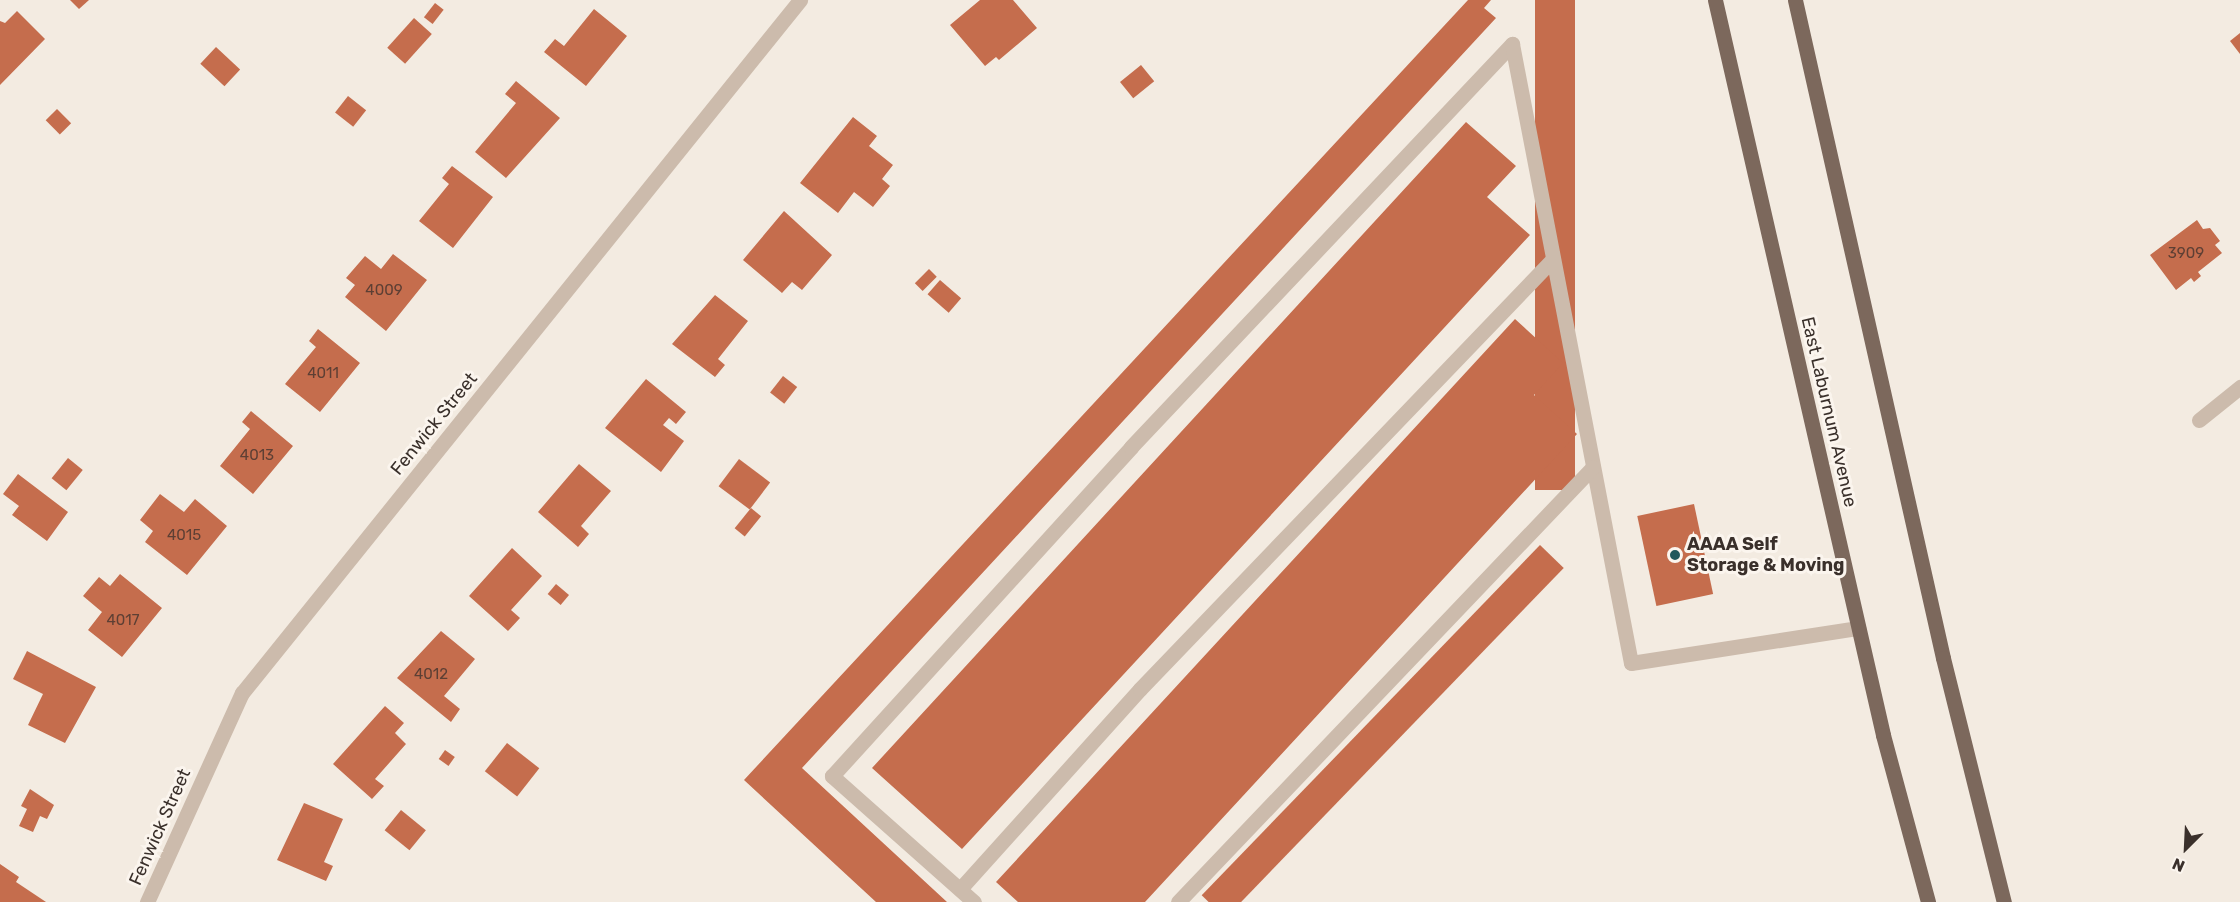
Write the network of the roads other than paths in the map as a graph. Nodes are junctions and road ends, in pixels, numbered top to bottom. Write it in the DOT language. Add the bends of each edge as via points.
graph roads {
  1 [pos="800,0"];
  2 [pos="1715,0"];
  3 [pos="1796,0"];
  4 [pos="1553,259"];
  5 [pos="2240,387"];
  6 [pos="2199,420"];
  7 [pos="1593,467"];
  8 [pos="1858,628"];
  9 [pos="960,889"];
  10 [pos="147,902"];
  11 [pos="974,902"];
  12 [pos="1178,902"];
  13 [pos="1928,902"];
  14 [pos="2004,902"];
  1 -- 10 [label="street, Fenwick Street" via="243,693"];
  2 -- 8 [label="main road, East Laburnum Avenue"];
  3 -- 14 [label="main road" via="1943,658"];
  4 -- 7 [label="street"];
  4 -- 9 [label="street" via="1140,689"];
  4 -- 9 [label="street" via="1512,44 1131,447 832,776"];
  5 -- 6 [label="street"];
  7 -- 8 [label="street" via="1631,663"];
  7 -- 12 [label="street"];
  8 -- 13 [label="main road, East Laburnum Avenue"];
  9 -- 11 [label="street"];
}
